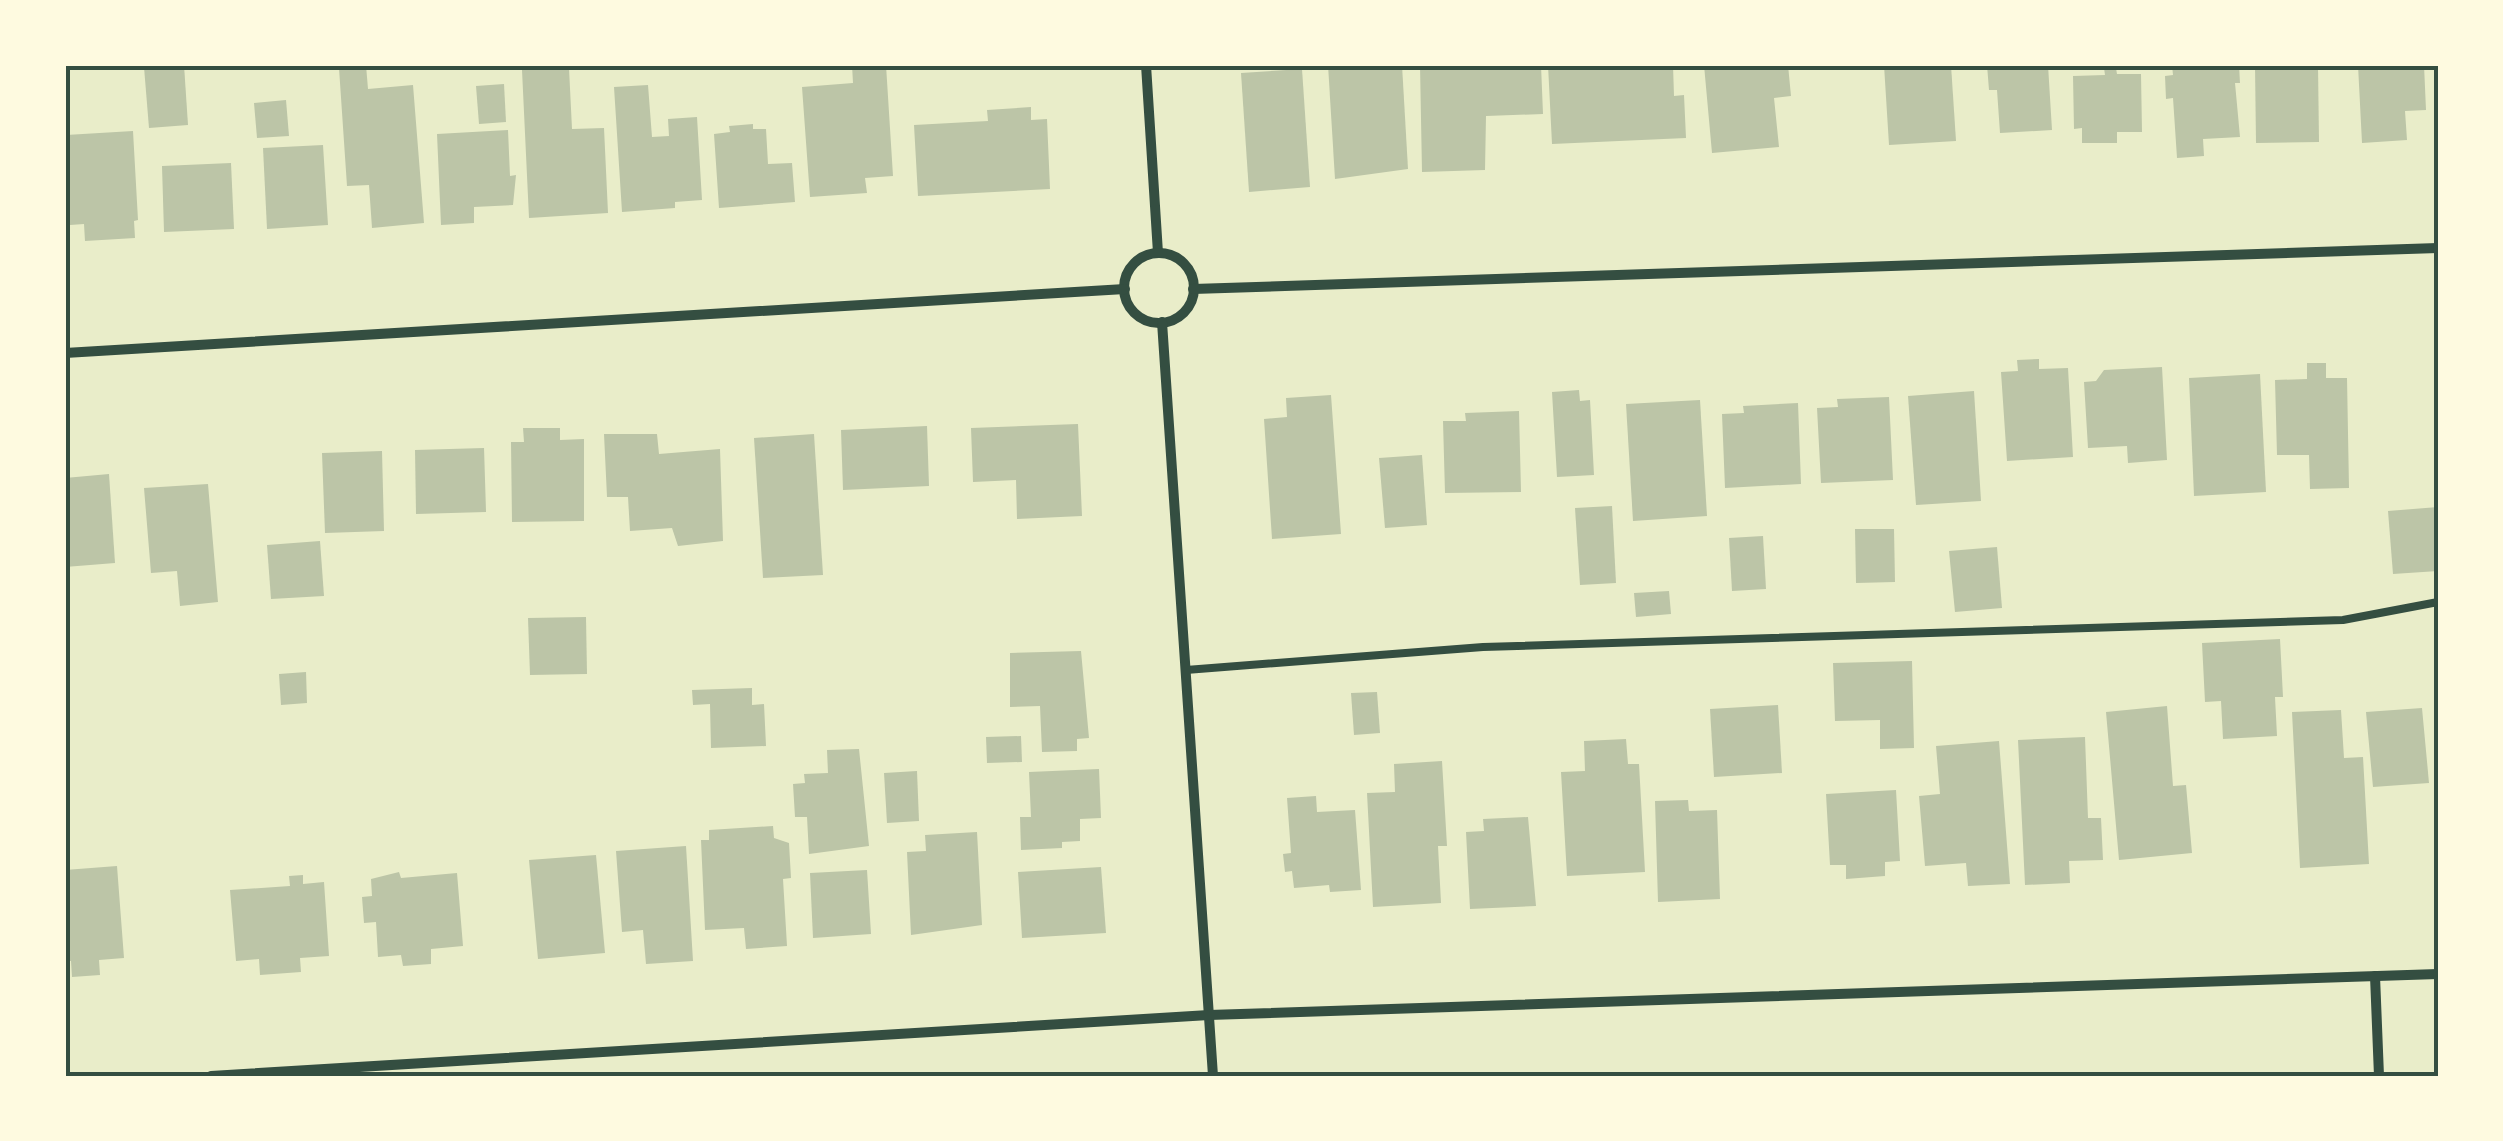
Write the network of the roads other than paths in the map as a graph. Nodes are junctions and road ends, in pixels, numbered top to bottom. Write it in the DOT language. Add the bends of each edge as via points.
graph roads {
  1 [pos="1146,65"];
  2 [pos="2438,248"];
  3 [pos="1158,253"];
  4 [pos="1194,288"];
  5 [pos="1124,289"];
  6 [pos="1162,322"];
  7 [pos="65,353"];
  8 [pos="2438,602"];
  9 [pos="1186,670"];
  10 [pos="2438,974"];
  11 [pos="2375,976"];
  12 [pos="1209,1015"];
  13 [pos="211,1076"];
  14 [pos="1212,1076"];
  15 [pos="2379,1076"];
  1 -- 3 [label="street"];
  2 -- 4 [label="street"];
  3 -- 4 [label="street" via="1184,263"];
  3 -- 5 [label="street" via="1134,264"];
  4 -- 6 [label="street" via="1188,307"];
  5 -- 6 [label="street" via="1136,314"];
  5 -- 7 [label="street"];
  6 -- 9 [label="street"];
  8 -- 9 [label="lane" via="2344,620 1483,647"];
  9 -- 12 [label="street"];
  10 -- 11 [label="street"];
  11 -- 12 [label="street"];
  11 -- 15 [label="street"];
  12 -- 13 [label="street"];
  12 -- 14 [label="street"];
}
